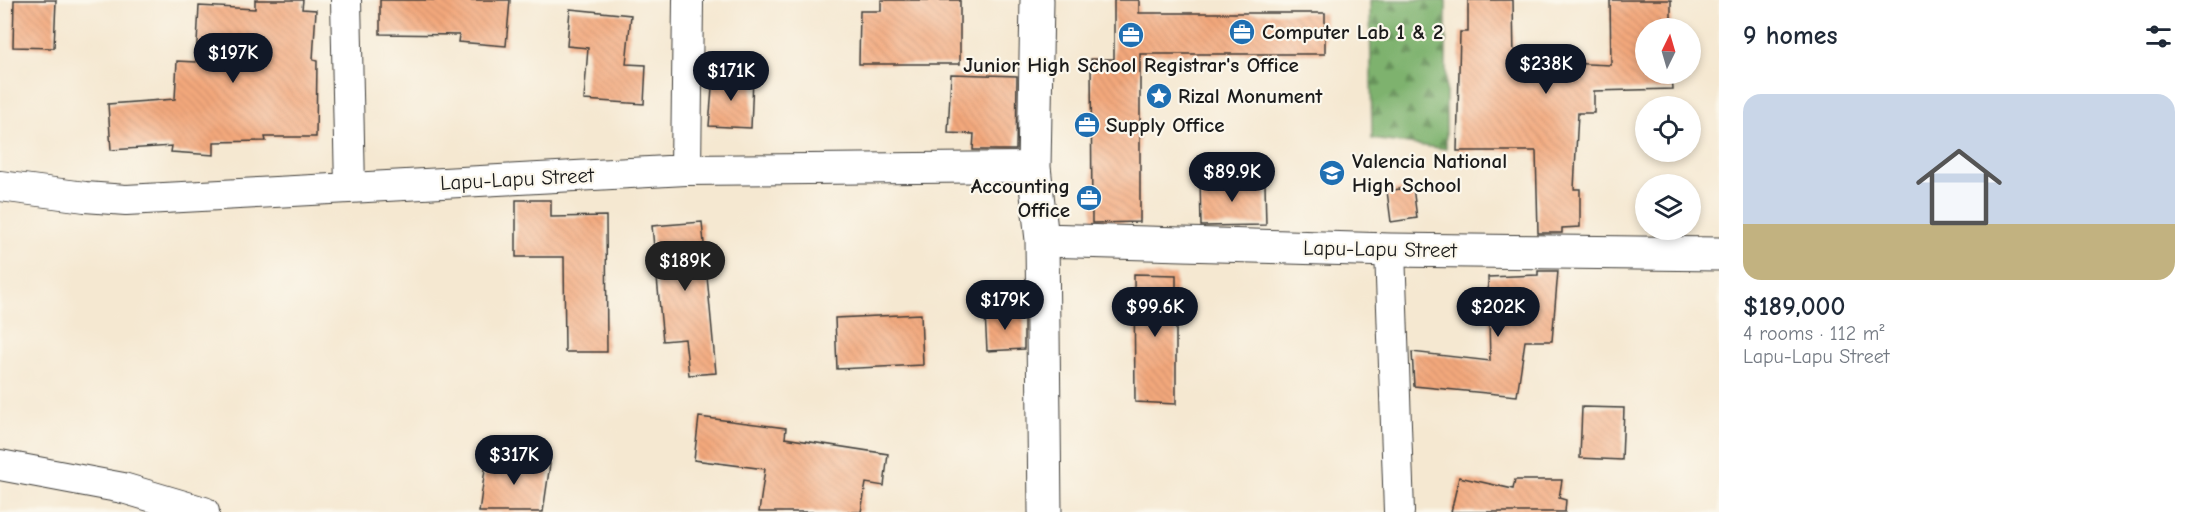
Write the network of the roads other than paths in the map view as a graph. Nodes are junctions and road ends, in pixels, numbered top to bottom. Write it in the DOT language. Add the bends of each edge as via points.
graph roads {
  1 [pos="346,0"];
  2 [pos="688,0"];
  3 [pos="1037,0"];
  4 [pos="1034,167"];
  5 [pos="686,170"];
  6 [pos="0,186"];
  7 [pos="350,188"];
  8 [pos="1042,240"];
  9 [pos="1390,250"];
  10 [pos="1719,254"];
  11 [pos="0,465"];
  12 [pos="204,512"];
  13 [pos="1045,512"];
  14 [pos="1399,512"];
  1 -- 7 [label="street"];
  2 -- 5 [label="street"];
  3 -- 4 [label="street"];
  4 -- 5 [label="street, Lapu-Lapu Street"];
  4 -- 8 [label="street"];
  5 -- 7 [label="street, Lapu-Lapu Street"];
  6 -- 7 [label="street, Lapu-Lapu Street" via="126,200"];
  8 -- 9 [label="street, Lapu-Lapu Street"];
  8 -- 13 [label="street"];
  9 -- 10 [label="street, Lapu-Lapu Street"];
  9 -- 14 [label="street"];
  11 -- 12 [label="street" via="123,488"];
}
